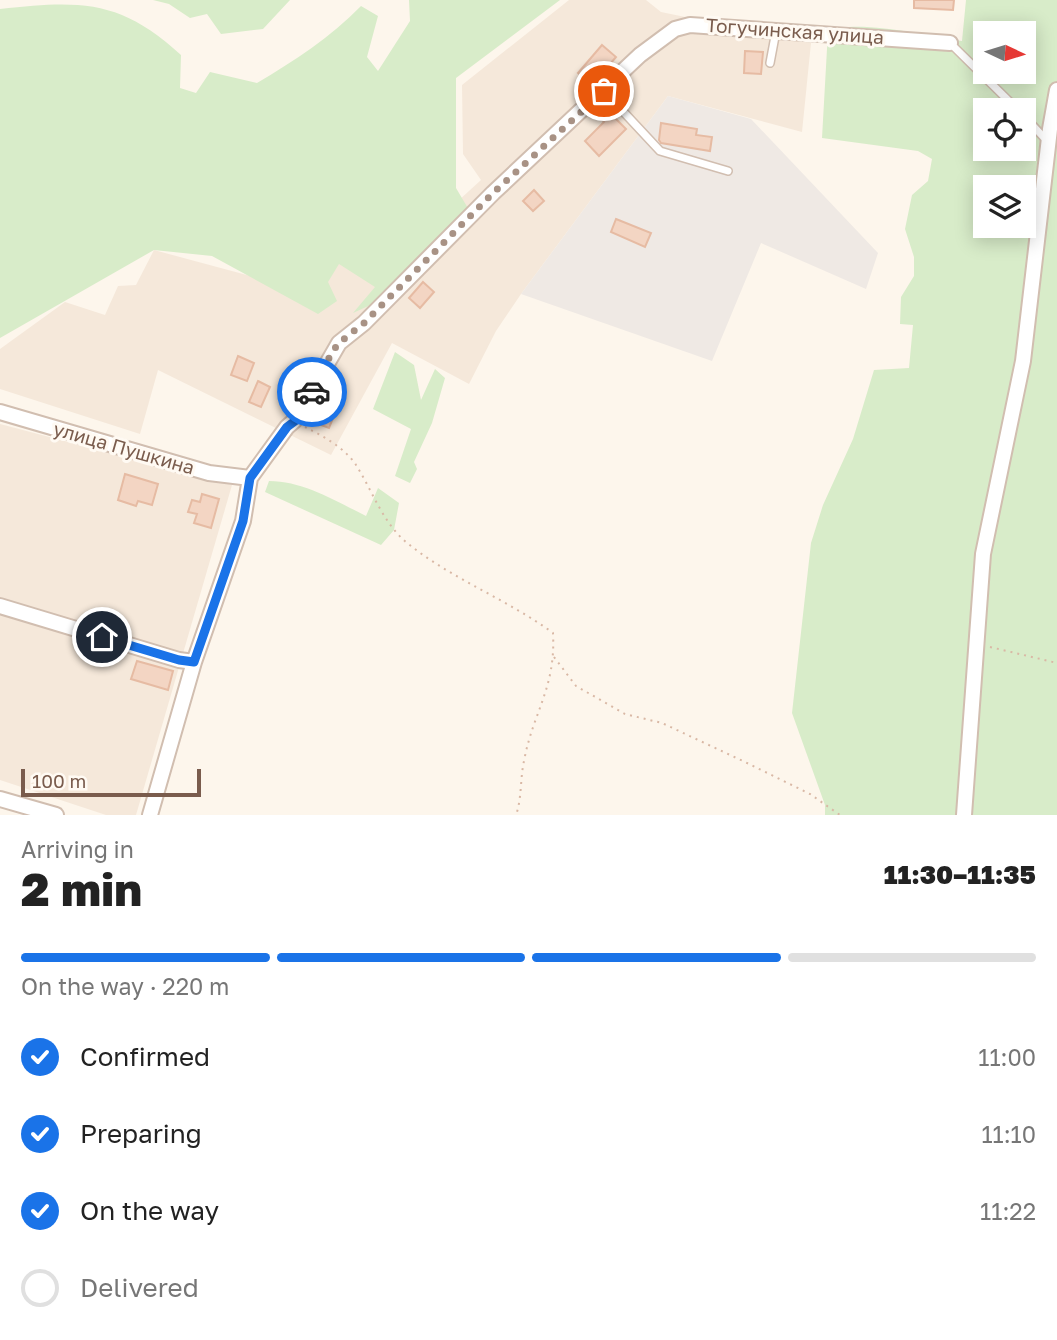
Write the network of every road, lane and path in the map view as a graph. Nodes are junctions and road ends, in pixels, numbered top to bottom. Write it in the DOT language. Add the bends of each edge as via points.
graph roads {
  1 [pos="776,31"];
  2 [pos="950,43"];
  3 [pos="770,63"];
  4 [pos="1057,90"];
  5 [pos="604,91"];
  6 [pos="1006,98"];
  7 [pos="1036,129"];
  8 [pos="1048,142"];
  9 [pos="728,171"];
  10 [pos="0,412"];
  11 [pos="295,421"];
  12 [pos="250,478"];
  13 [pos="0,606"];
  14 [pos="976,643"];
  15 [pos="554,657"];
  16 [pos="194,662"];
  17 [pos="1057,663"];
  18 [pos="0,799"];
  19 [pos="56,815"];
  20 [pos="150,815"];
  21 [pos="516,815"];
  22 [pos="840,815"];
  23 [pos="964,815"];
  1 -- 2 [label="street, Тогучинская улица"];
  1 -- 3 [label="lane"];
  1 -- 5 [label="street, Тогучинская улица" via="690,25 675,29"];
  2 -- 6 [label="lane"];
  4 -- 8 [label="street"];
  5 -- 9 [label="lane" via="660,151"];
  5 -- 11 [label="street, Тогучинская улица" via="339,343"];
  7 -- 8 [label="lane"];
  8 -- 14 [label="street" via="1023,361 983,554"];
  10 -- 12 [label="street, улица Пушкина" via="209,473"];
  11 -- 12 [label="street, Тогучинская улица"];
  11 -- 15 [label="path" via="328,439 355,464 404,540 449,573 530,616 553,634"];
  12 -- 16 [label="street" via="243,521"];
  13 -- 16 [label="street"];
  14 -- 17 [label="path"];
  14 -- 23 [label="street"];
  15 -- 21 [label="path" via="551,680 524,759"];
  15 -- 22 [label="path" via="576,686 625,714 662,723 810,794"];
  16 -- 20 [label="street"];
  18 -- 19 [label="street"];
}
